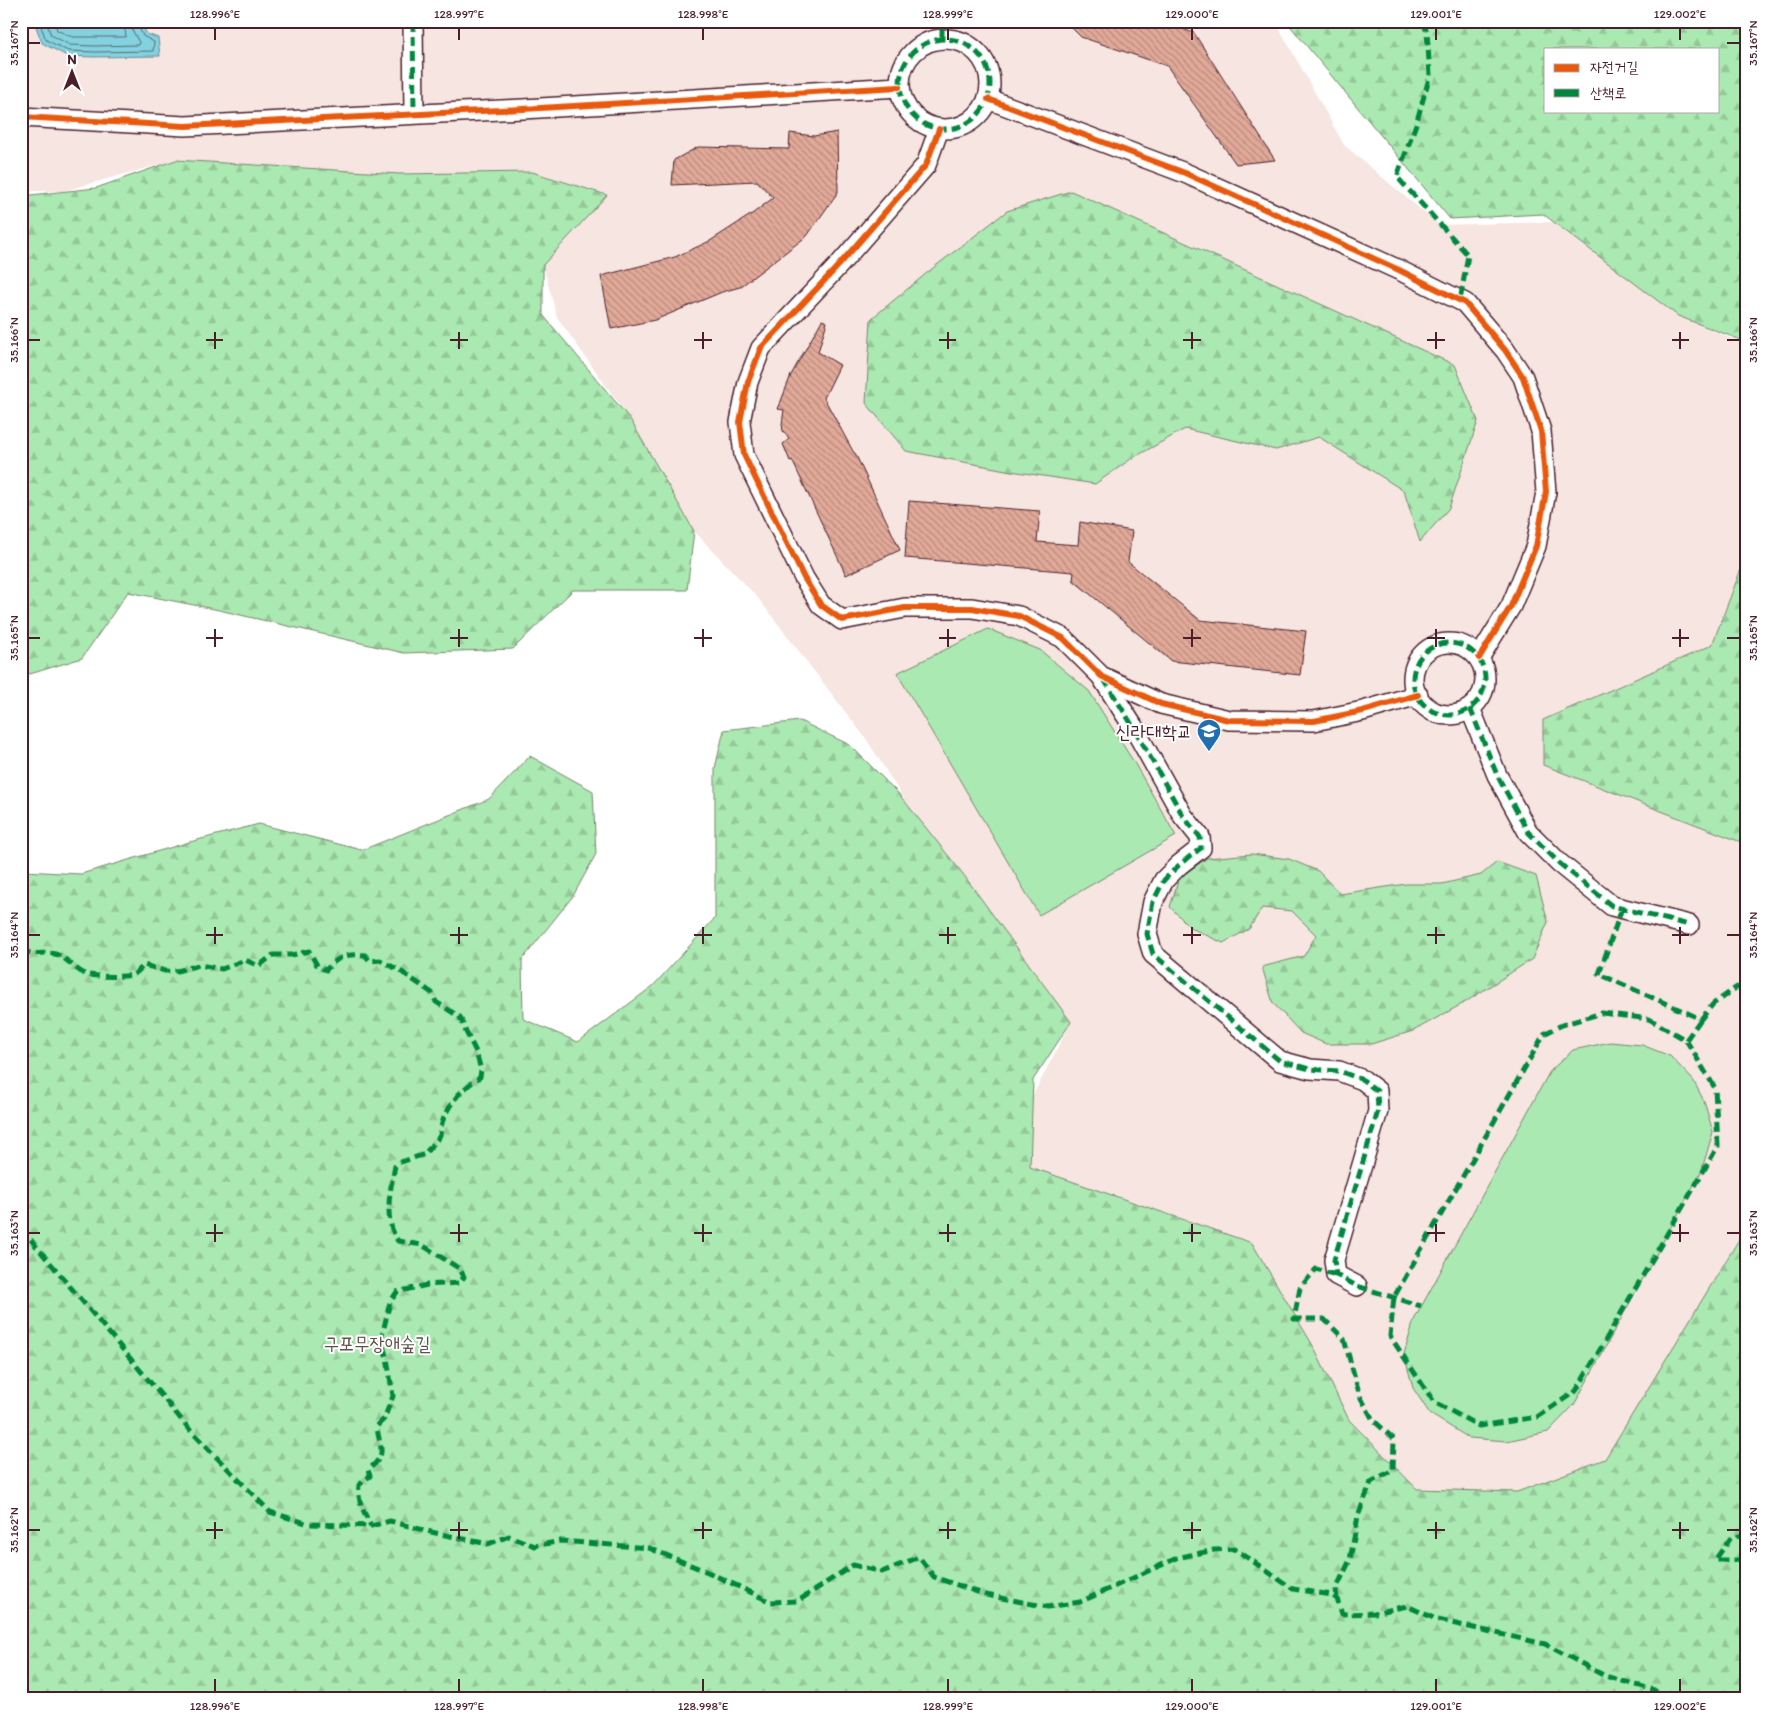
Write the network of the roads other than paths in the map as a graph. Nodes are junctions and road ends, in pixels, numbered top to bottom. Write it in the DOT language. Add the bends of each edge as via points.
graph roads {
  1 [pos="413,21"];
  2 [pos="942,30"];
  3 [pos="899,87"];
  4 [pos="988,99"];
  5 [pos="414,114"];
  6 [pos="21,117"];
  7 [pos="938,128"];
  8 [pos="1479,658"];
  9 [pos="1101,676"];
  10 [pos="1418,695"];
  11 [pos="1470,708"];
  12 [pos="1688,925"];
  13 [pos="1357,1286"];
  1 -- 5 [label="street"];
  2 -- 3 [label="street" via="910,54 902,70"];
  2 -- 4 [label="street" via="975,50 986,65 990,82"];
  3 -- 5 [label="street"];
  3 -- 7 [label="street" via="904,104 914,118"];
  4 -- 7 [label="street" via="979,115 965,125 948,130"];
  4 -- 8 [label="street" via="1185,173 1381,261 1465,304 1505,350 1523,377 1541,430 1546,492 1536,546 1511,606"];
  5 -- 6 [label="street" via="185,126"];
  7 -- 9 [label="street" via="926,166 761,348 748,382 740,422 744,455 820,605 842,620 905,608 972,608 1019,616 1063,638"];
  8 -- 10 [label="street" via="1468,648 1455,643 1428,649 1414,673 1414,687"];
  8 -- 11 [label="street" via="1485,685 1480,698"];
  9 -- 10 [label="street" via="1161,704 1230,720 1314,722"];
  9 -- 13 [label="street" via="1183,816 1200,837 1201,848 1164,880 1153,902 1147,934 1154,954 1280,1061 1310,1069 1339,1071 1363,1080 1377,1091 1378,1111 1334,1260 1336,1275"];
  10 -- 11 [label="street" via="1430,709 1443,714 1457,714"];
  11 -- 12 [label="street" via="1497,775 1528,832 1558,863 1612,906"];
}
